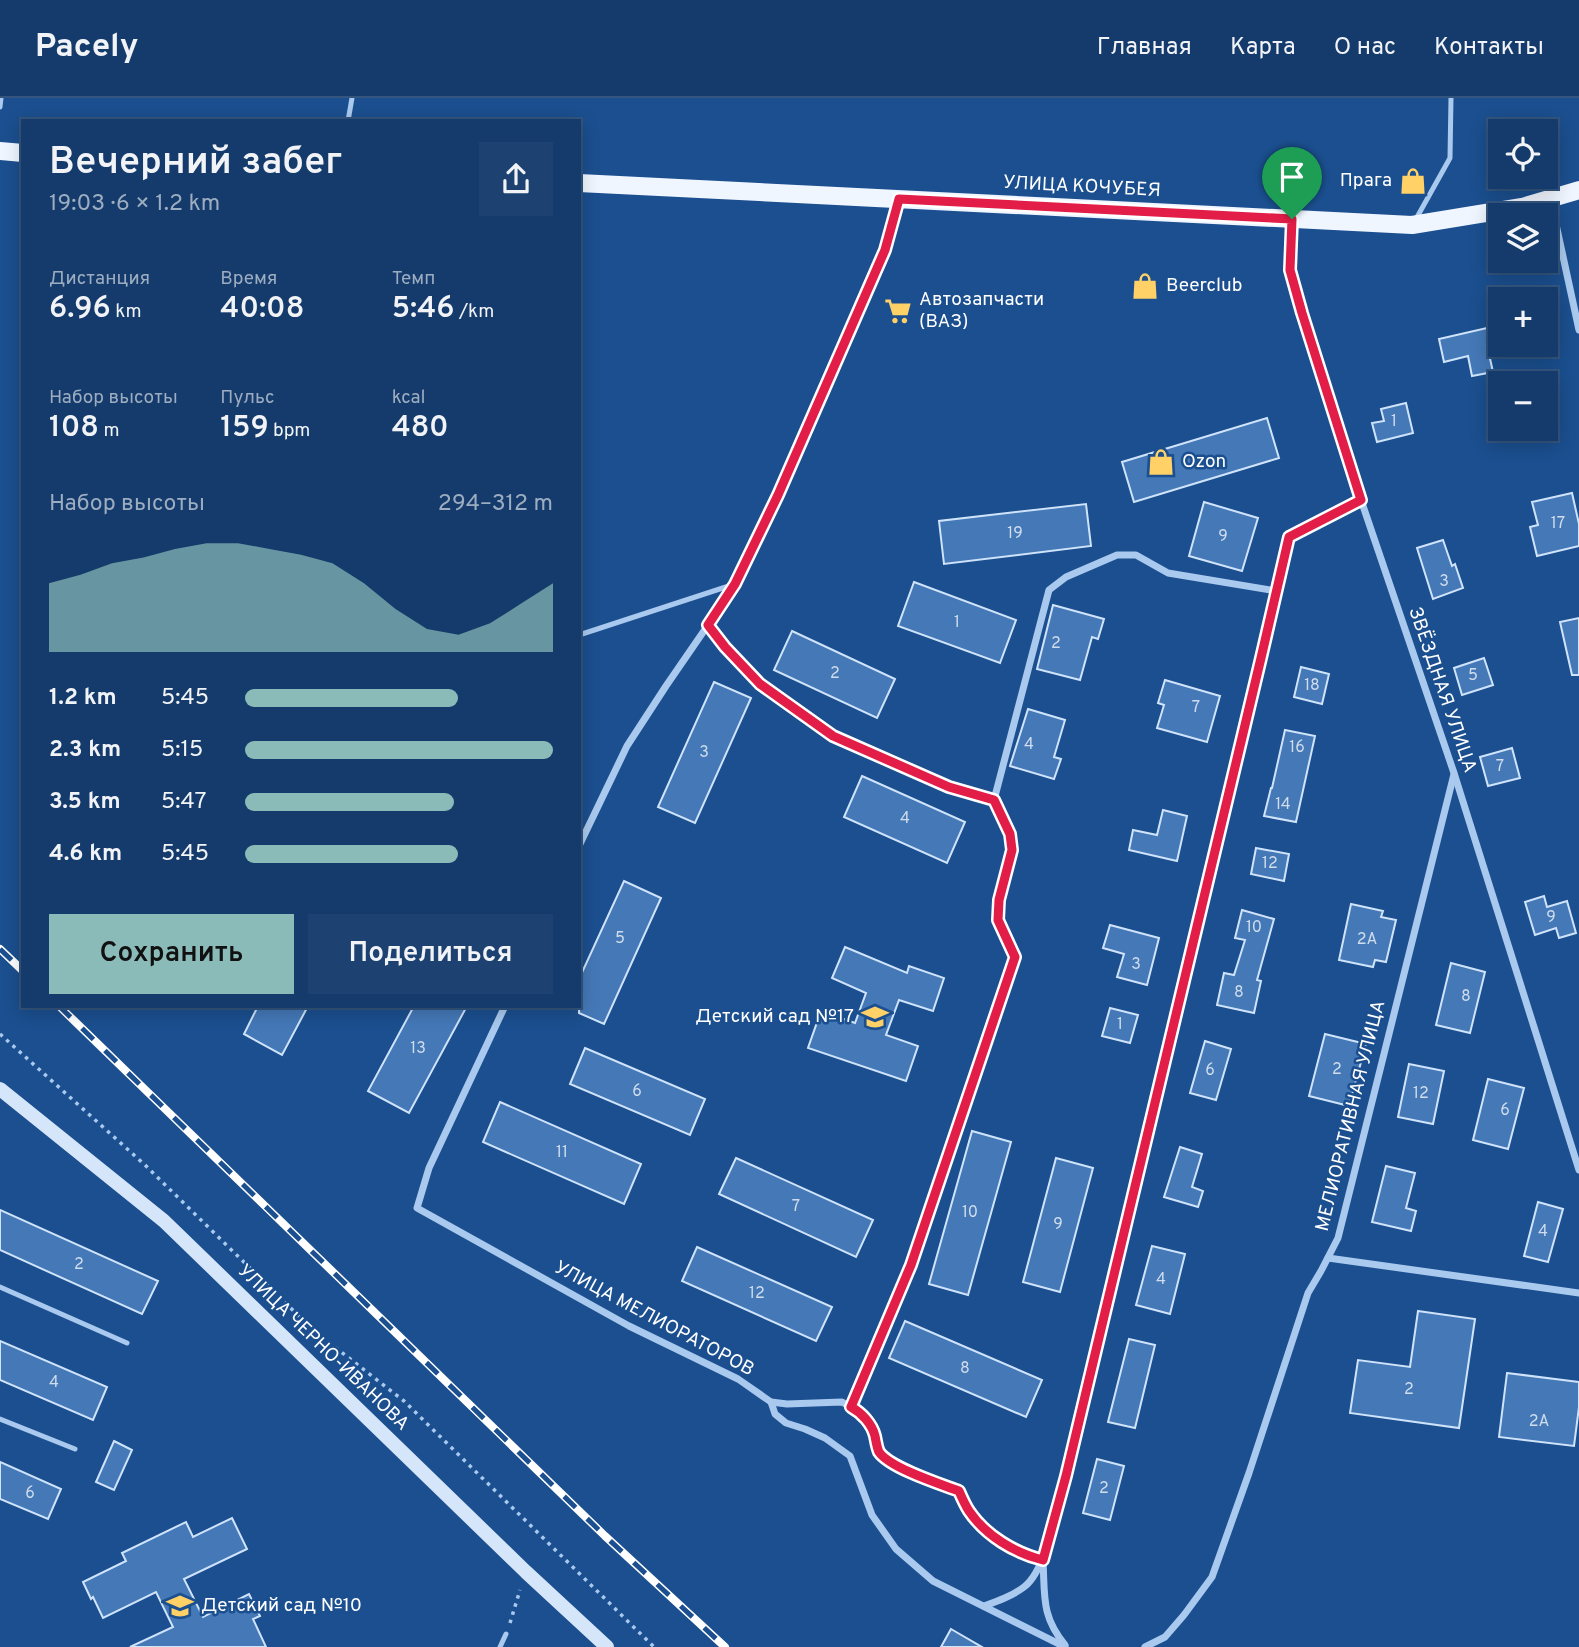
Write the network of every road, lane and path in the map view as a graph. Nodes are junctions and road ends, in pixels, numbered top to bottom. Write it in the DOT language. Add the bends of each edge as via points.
graph roads {
  1 [pos="1,98"];
  2 [pos="352,98"];
  3 [pos="1451,98"];
  4 [pos="0,107"];
  5 [pos="348,119"];
  6 [pos="0,151"];
  7 [pos="21,153"];
  8 [pos="581,183"];
  9 [pos="1579,190"];
  10 [pos="899,199"];
  11 [pos="1548,199"];
  12 [pos="1292,219"];
  13 [pos="1412,225"];
  14 [pos="1579,330"];
  15 [pos="1361,500"];
  16 [pos="735,584"];
  17 [pos="1277,591"];
  18 [pos="708,625"];
  19 [pos="581,634"];
  20 [pos="1454,773"];
  21 [pos="994,800"];
  22 [pos="581,842"];
  23 [pos="504,1008"];
  24 [pos="0,1034"];
  25 [pos="0,1089"];
  26 [pos="1579,1170"];
  27 [pos="1328,1258"];
  28 [pos="0,1287"];
  29 [pos="1579,1293"];
  30 [pos="127,1343"];
  31 [pos="771,1402"];
  32 [pos="851,1407"];
  33 [pos="0,1419"];
  34 [pos="75,1449"];
  35 [pos="1043,1560"];
  36 [pos="526,1572"];
  37 [pos="984,1606"];
  38 [pos="506,1634"];
  39 [pos="500,1647"];
  40 [pos="607,1647"];
  41 [pos="654,1647"];
  42 [pos="1065,1647"];
  43 [pos="1145,1647"];
  1 -- 4 [label="lane"];
  2 -- 5 [label="lane"];
  3 -- 13 [label="lane" via="1450,158"];
  6 -- 7 [label="main road"];
  8 -- 10 [label="main road, УЛИЦА КОЧУБЕЯ"];
  9 -- 11 [label="main road, УЛИЦА КОЧУБЕЯ"];
  10 -- 12 [label="main road, УЛИЦА КОЧУБЕЯ"];
  10 -- 16 [label="street" via="885,250"];
  11 -- 13 [label="main road, УЛИЦА КОЧУБЕЯ"];
  11 -- 14 [label="street"];
  12 -- 13 [label="main road, УЛИЦА КОЧУБЕЯ"];
  12 -- 15 [label="street, ЗВЁЗДНАЯ УЛИЦА" via="1290,270"];
  15 -- 17 [label="street" via="1289,537"];
  15 -- 20 [label="street, ЗВЁЗДНАЯ УЛИЦА"];
  16 -- 18 [label="street"];
  16 -- 19 [label="lane"];
  17 -- 21 [label="street" via="1168,573 1136,555 1117,555 1066,577 1049,590"];
  17 -- 35 [label="street"];
  18 -- 21 [label="lane" via="760,684 833,736 949,787"];
  18 -- 22 [label="street" via="626,746"];
  20 -- 26 [label="street, ЗВЁЗДНАЯ УЛИЦА"];
  20 -- 27 [label="street, МЕЛИОРАТИВНАЯ УЛИЦА" via="1338,1238"];
  21 -- 32 [label="lane" via="1010,834 1012,850 998,920 1015,957 911,1265"];
  23 -- 31 [label="street, УЛИЦА МЕЛИОРАТОРОВ" via="429,1168 417,1208"];
  24 -- 41 [label="path" via="145,1165 313,1330 404,1401"];
  25 -- 36 [label="main road, УЛИЦА ЧЕРНО-ИВАНОВА" via="164,1221"];
  27 -- 29 [label="street"];
  27 -- 43 [label="street, МЕЛИОРАТИВНАЯ УЛИЦА" via="1308,1293 1212,1577 1165,1637"];
  28 -- 30 [label="lane"];
  31 -- 32 [label="street" via="842,1402"];
  31 -- 37 [label="street" via="775,1414 786,1423 825,1438 849,1457 872,1515 896,1549 933,1581"];
  32 -- 35 [label="street" via="873,1429 885,1458 959,1491 984,1528 1025,1555"];
  33 -- 34 [label="lane"];
  35 -- 37 [label="street" via="1023,1588"];
  35 -- 42 [label="street" via="1046,1612"];
  36 -- 38 [label="path"];
  36 -- 40 [label="main road, УЛИЦА ЧЕРНО-ИВАНОВА"];
  37 -- 42 [label="street"];
  38 -- 39 [label="lane"];
}
